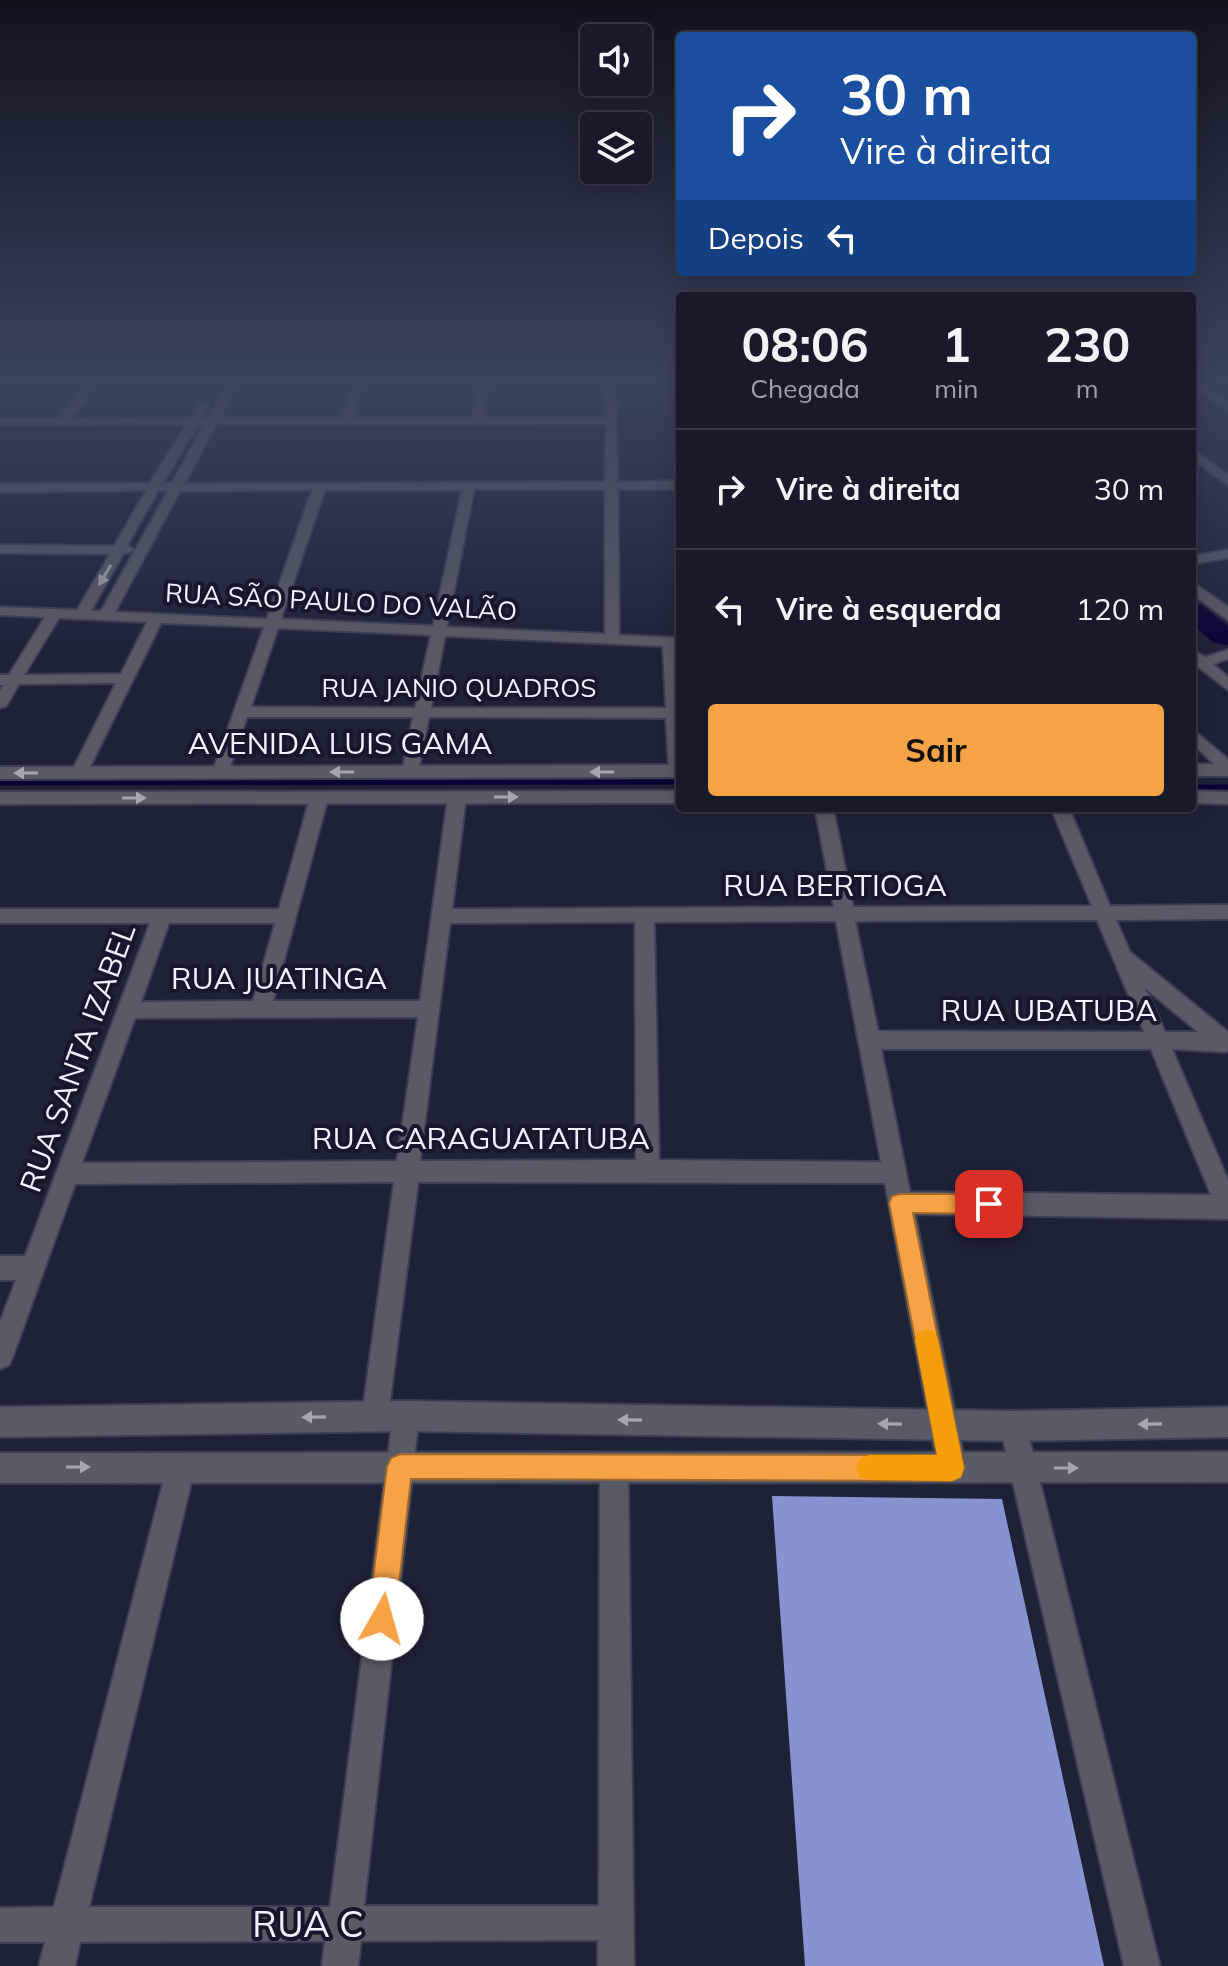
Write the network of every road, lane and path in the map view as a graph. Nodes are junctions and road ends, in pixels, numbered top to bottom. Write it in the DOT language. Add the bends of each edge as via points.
graph roads {
  1 [pos="163,473"];
  2 [pos="184,473"];
  3 [pos="613,473"];
  4 [pos="613,485"];
  5 [pos="676,485"];
  6 [pos="320,486"];
  7 [pos="469,486"];
  8 [pos="154,487"];
  9 [pos="176,487"];
  10 [pos="0,488"];
  11 [pos="0,549"];
  12 [pos="120,549"];
  13 [pos="141,550"];
  14 [pos="1228,554"];
  15 [pos="1196,559"];
  16 [pos="1196,590"];
  17 [pos="0,611"];
  18 [pos="55,612"];
  19 [pos="83,613"];
  20 [pos="107,614"];
  21 [pos="1228,615"];
  22 [pos="157,617"];
  23 [pos="273,622"];
  24 [pos="437,630"];
  25 [pos="612,639"];
  26 [pos="675,642"];
  27 [pos="1209,657"];
  28 [pos="127,678"];
  29 [pos="7,680"];
  30 [pos="1228,685"];
  31 [pos="0,703"];
  32 [pos="243,712"];
  33 [pos="421,712"];
  34 [pos="674,713"];
  35 [pos="676,736"];
  36 [pos="1196,738"];
  37 [pos="1228,769"];
  38 [pos="1196,770"];
  39 [pos="676,771"];
  40 [pos="410,772"];
  41 [pos="0,773"];
  42 [pos="79,773"];
  43 [pos="220,773"];
  44 [pos="457,797"];
  45 [pos="676,797"];
  46 [pos="1196,797"];
  47 [pos="0,798"];
  48 [pos="319,798"];
  49 [pos="1228,798"];
  50 [pos="825,812"];
  51 [pos="1062,812"];
  52 [pos="1103,912"];
  53 [pos="1228,912"];
  54 [pos="845,914"];
  55 [pos="644,915"];
  56 [pos="162,916"];
  57 [pos="286,916"];
  58 [pos="443,916"];
  59 [pos="3,921"];
  60 [pos="1119,954"];
  61 [pos="261,1009"];
  62 [pos="431,1009"];
  63 [pos="128,1010"];
  64 [pos="870,1040"];
  65 [pos="1157,1041"];
  66 [pos="1226,1043"];
  67 [pos="648,1170"];
  68 [pos="409,1172"];
  69 [pos="895,1173"];
  70 [pos="67,1174"];
  71 [pos="900,1203"];
  72 [pos="1228,1207"];
  73 [pos="0,1268"];
  74 [pos="32,1268"];
  75 [pos="0,1356"];
  76 [pos="391,1416"];
  77 [pos="0,1422"];
  78 [pos="1228,1422"];
  79 [pos="943,1425"];
  80 [pos="1013,1426"];
  81 [pos="400,1466"];
  82 [pos="181,1467"];
  83 [pos="614,1467"];
  84 [pos="1228,1467"];
  85 [pos="0,1468"];
  86 [pos="952,1468"];
  87 [pos="1023,1468"];
  88 [pos="616,1923"];
  89 [pos="345,1924"];
  90 [pos="0,1925"];
  91 [pos="67,1925"];
  92 [pos="57,1966"];
  93 [pos="340,1966"];
  94 [pos="616,1966"];
  95 [pos="1142,1966"];
  1 -- 8 [label="street"];
  2 -- 9 [label="street"];
  3 -- 4 [label="street"];
  4 -- 5 [label="street"];
  4 -- 7 [label="street"];
  4 -- 25 [label="street"];
  6 -- 7 [label="street"];
  6 -- 9 [label="street"];
  6 -- 23 [label="street"];
  7 -- 24 [label="street"];
  8 -- 9 [label="street"];
  8 -- 10 [label="street"];
  8 -- 12 [label="street"];
  9 -- 13 [label="street"];
  11 -- 12 [label="street"];
  12 -- 13 [label="street"];
  12 -- 19 [label="street, one-way"];
  13 -- 20 [label="street"];
  14 -- 15 [label="street"];
  16 -- 21 [label="street"];
  17 -- 18 [label="street, RUA SÃO PAULO DO VALÃO"];
  18 -- 19 [label="street, RUA SÃO PAULO DO VALÃO"];
  18 -- 29 [label="street"];
  19 -- 20 [label="street, RUA SÃO PAULO DO VALÃO"];
  20 -- 22 [label="street, RUA SÃO PAULO DO VALÃO"];
  22 -- 23 [label="street, RUA SÃO PAULO DO VALÃO"];
  22 -- 28 [label="street"];
  23 -- 24 [label="street, RUA SÃO PAULO DO VALÃO"];
  23 -- 32 [label="street"];
  24 -- 25 [label="street, RUA SÃO PAULO DO VALÃO"];
  24 -- 33 [label="street"];
  25 -- 26 [label="street, RUA SÃO PAULO DO VALÃO"];
  26 -- 34 [label="street"];
  27 -- 30 [label="street"];
  28 -- 29 [label="street"];
  28 -- 42 [label="street"];
  29 -- 31 [label="street"];
  32 -- 33 [label="street, RUA JANIO QUADROS"];
  32 -- 43 [label="street"];
  33 -- 34 [label="street, RUA JANIO QUADROS"];
  33 -- 40 [label="street"];
  34 -- 35 [label="street"];
  36 -- 37 [label="street"];
  37 -- 38 [label="street"];
  39 -- 40 [label="street, AVENIDA LUIS GAMA, one-way"];
  40 -- 43 [label="street, AVENIDA LUIS GAMA, one-way"];
  42 -- 41 [label="street, AVENIDA LUIS GAMA, one-way"];
  42 -- 43 [label="street, AVENIDA LUIS GAMA"];
  44 -- 45 [label="street, AVENIDA LUIS GAMA, one-way"];
  44 -- 48 [label="street, AVENIDA LUIS GAMA"];
  44 -- 58 [label="street"];
  46 -- 49 [label="street"];
  47 -- 48 [label="street, AVENIDA LUIS GAMA, one-way"];
  48 -- 57 [label="street"];
  50 -- 54 [label="street"];
  51 -- 52 [label="street"];
  52 -- 53 [label="street, RUA BERTIOGA"];
  52 -- 54 [label="street, RUA BERTIOGA"];
  52 -- 60 [label="street"];
  54 -- 55 [label="street, RUA BERTIOGA"];
  54 -- 64 [label="street"];
  55 -- 58 [label="street, RUA BERTIOGA"];
  55 -- 67 [label="street"];
  56 -- 57 [label="street"];
  56 -- 59 [label="street"];
  56 -- 63 [label="street, RUA SANTA IZABEL"];
  57 -- 61 [label="street"];
  58 -- 62 [label="street"];
  60 -- 65 [label="street"];
  60 -- 66 [label="street"];
  61 -- 62 [label="street, RUA JUATINGA"];
  61 -- 63 [label="street, RUA JUATINGA"];
  62 -- 68 [label="street"];
  63 -- 70 [label="street, RUA SANTA IZABEL"];
  64 -- 65 [label="street, RUA UBATUBA"];
  64 -- 69 [label="street"];
  65 -- 66 [label="street, RUA UBATUBA"];
  65 -- 72 [label="street"];
  67 -- 68 [label="street, RUA CARAGUATATUBA"];
  67 -- 69 [label="street, RUA CARAGUATATUBA"];
  68 -- 70 [label="street, RUA CARAGUATATUBA"];
  68 -- 76 [label="street"];
  69 -- 71 [label="street"];
  70 -- 74 [label="street, RUA SANTA IZABEL"];
  71 -- 72 [label="street"];
  71 -- 79 [label="street"];
  73 -- 74 [label="street"];
  74 -- 75 [label="street, RUA SANTA IZABEL"];
  76 -- 77 [label="street, one-way"];
  79 -- 76 [label="street, one-way"];
  76 -- 81 [label="street"];
  78 -- 80 [label="street, one-way"];
  79 -- 80 [label="street"];
  79 -- 86 [label="street"];
  80 -- 87 [label="street"];
  81 -- 82 [label="street"];
  81 -- 83 [label="street"];
  81 -- 89 [label="street"];
  85 -- 82 [label="street, one-way"];
  82 -- 91 [label="street"];
  83 -- 86 [label="street"];
  83 -- 88 [label="street"];
  87 -- 84 [label="street, one-way"];
  86 -- 87 [label="street"];
  87 -- 95 [label="street"];
  88 -- 89 [label="street, RUA C"];
  88 -- 94 [label="street"];
  89 -- 91 [label="street, RUA C"];
  89 -- 93 [label="street"];
  90 -- 91 [label="street, RUA C"];
  91 -- 92 [label="street"];
}
